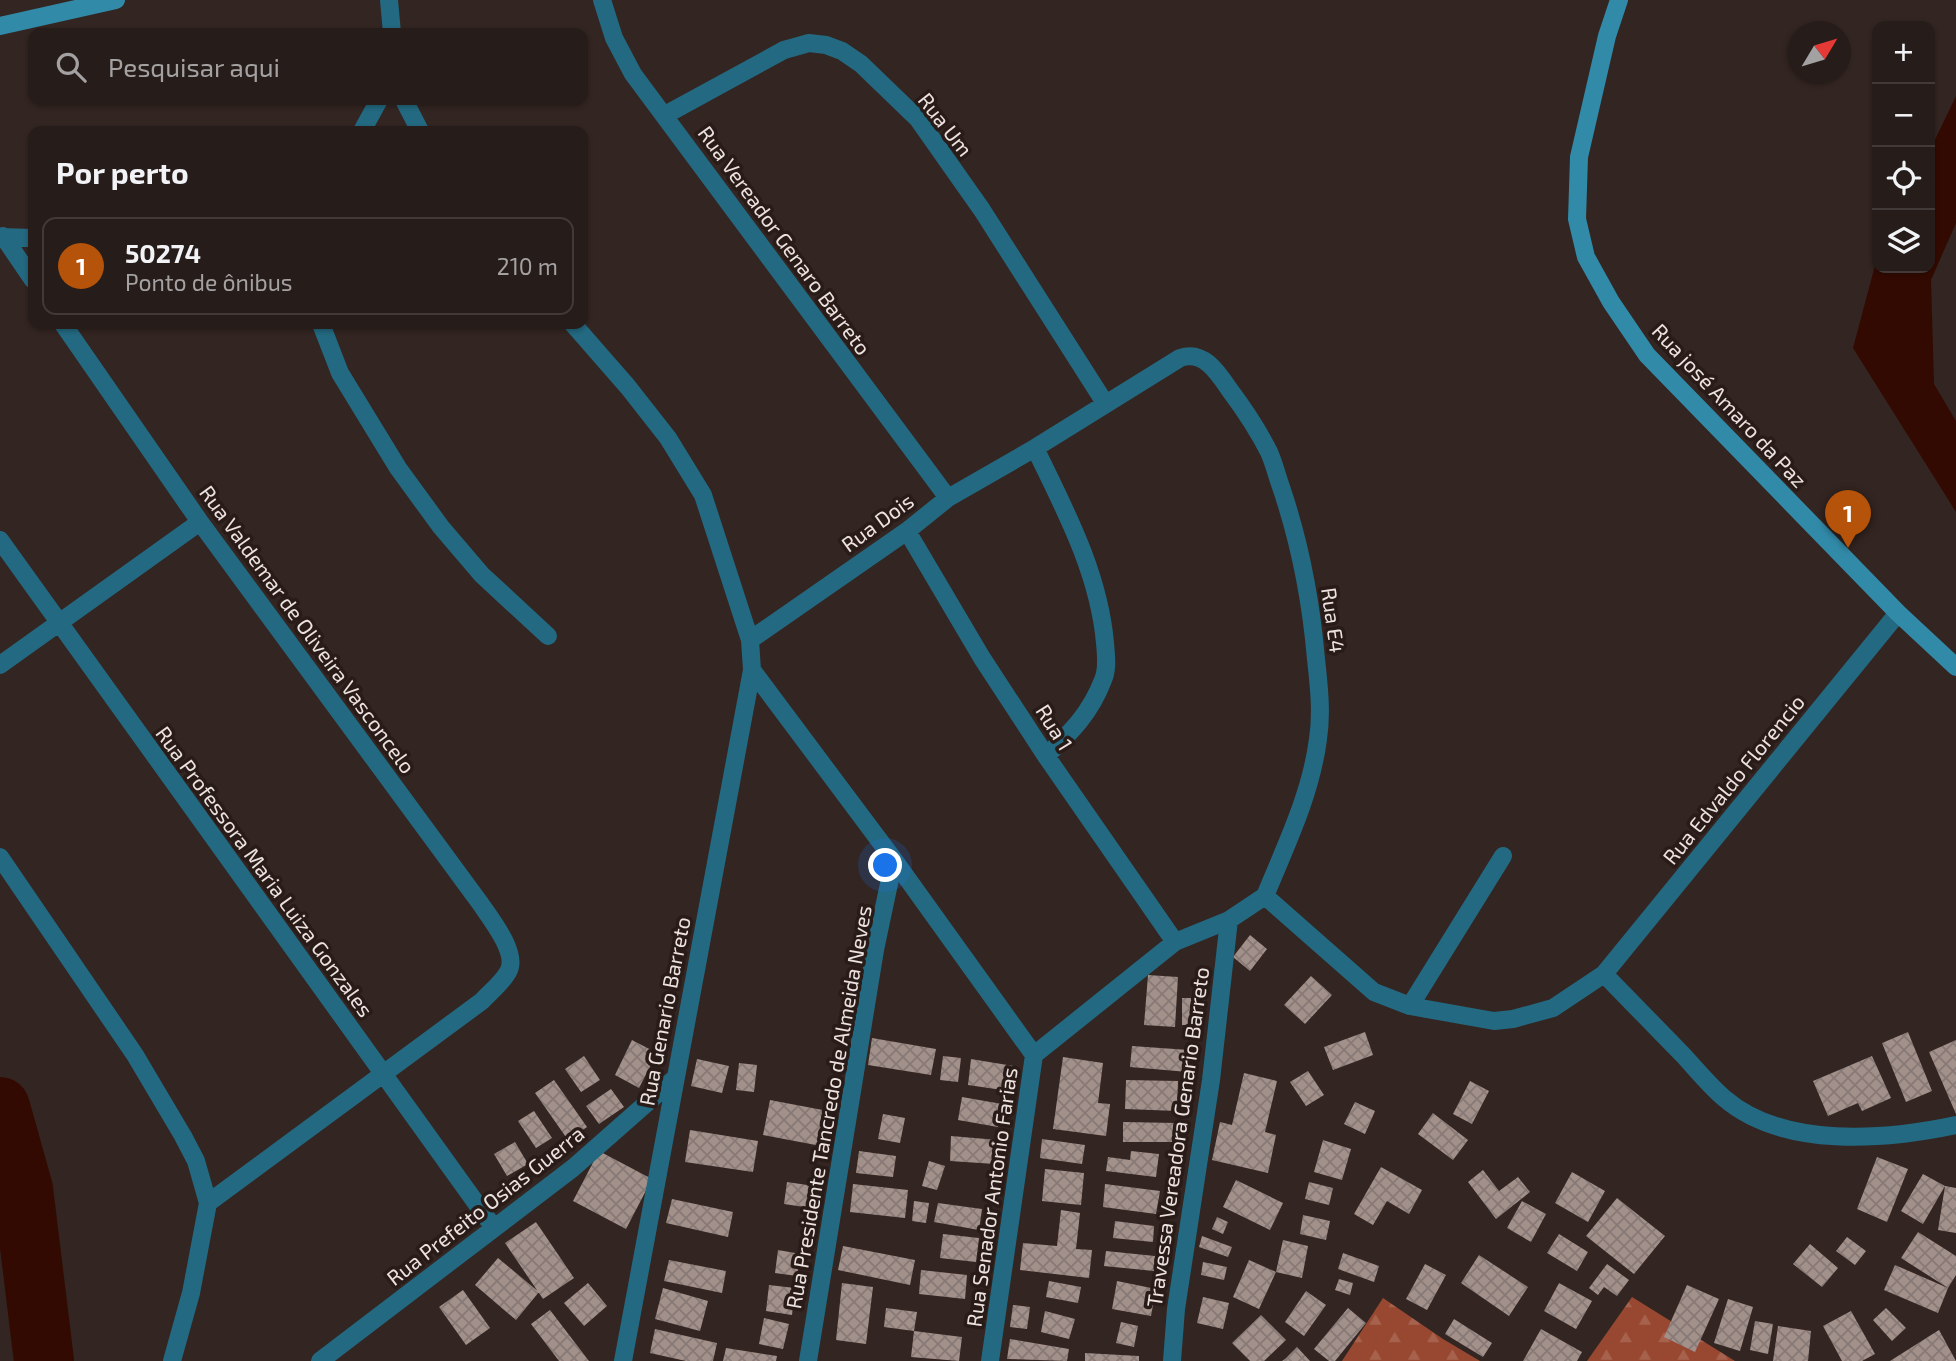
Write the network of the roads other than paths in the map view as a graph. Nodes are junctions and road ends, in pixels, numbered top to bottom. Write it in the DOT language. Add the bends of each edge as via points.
graph roads {
  1 [pos="116,0"];
  2 [pos="389,0"];
  3 [pos="601,0"];
  4 [pos="1619,0"];
  5 [pos="0,26"];
  6 [pos="392,28"];
  7 [pos="376,105"];
  8 [pos="406,105"];
  9 [pos="665,115"];
  10 [pos="365,126"];
  11 [pos="417,126"];
  12 [pos="1,236"];
  13 [pos="28,238"];
  14 [pos="28,274"];
  15 [pos="66,329"];
  16 [pos="323,329"];
  17 [pos="577,329"];
  18 [pos="1210,365"];
  19 [pos="1105,403"];
  20 [pos="1035,448"];
  21 [pos="948,498"];
  22 [pos="200,522"];
  23 [pos="906,531"];
  24 [pos="0,540"];
  25 [pos="1898,612"];
  26 [pos="58,622"];
  27 [pos="548,636"];
  28 [pos="750,640"];
  29 [pos="0,665"];
  30 [pos="1956,667"];
  31 [pos="752,670"];
  32 [pos="1046,756"];
  33 [pos="1503,856"];
  34 [pos="0,857"];
  35 [pos="894,860"];
  36 [pos="1265,896"];
  37 [pos="1229,920"];
  38 [pos="1175,942"];
  39 [pos="1604,975"];
  40 [pos="1410,1006"];
  41 [pos="1034,1055"];
  42 [pos="383,1073"];
  43 [pos="674,1079"];
  44 [pos="1956,1125"];
  45 [pos="208,1203"];
  46 [pos="494,1228"];
  47 [pos="172,1361"];
  48 [pos="320,1361"];
  49 [pos="623,1361"];
  50 [pos="808,1361"];
  51 [pos="990,1361"];
  52 [pos="1172,1361"];
  1 -- 5 [label="street"];
  2 -- 6 [label="street"];
  3 -- 9 [label="street, Rua Vereador Genaro Barreto" via="627,62"];
  4 -- 25 [label="street, Rua josé Amaro da Paz" via="1579,158 1577,219 1587,257 1647,355"];
  7 -- 10 [label="street"];
  8 -- 11 [label="street"];
  9 -- 19 [label="street, Rua Um" via="784,50 809,43 842,51 918,119"];
  9 -- 21 [label="street, Rua Vereador Genaro Barreto"];
  12 -- 13 [label="street"];
  12 -- 14 [label="street"];
  15 -- 22 [label="street, Rua Valdemar de Oliveira Vasconcelo"];
  16 -- 27 [label="street" via="340,373 434,518 482,575"];
  17 -- 28 [label="street" via="668,438 703,495"];
  18 -- 19 [label="street, Rua Dois" via="1197,356 1180,358"];
  18 -- 36 [label="street, Rua E4" via="1246,412 1269,453 1300,552 1312,615 1320,696 1318,739 1306,792"];
  19 -- 20 [label="street, Rua Dois"];
  20 -- 21 [label="street, Rua Dois"];
  20 -- 32 [label="street" via="1079,539 1103,618 1107,659 1104,678 1080,724"];
  21 -- 23 [label="street, Rua Dois"];
  22 -- 26 [label="street"];
  22 -- 42 [label="street, Rua Valdemar de Oliveira Vasconcelo" via="480,903 507,947 512,963 508,973 482,1001"];
  23 -- 28 [label="street, Rua Dois"];
  23 -- 32 [label="street, Rua 1"];
  24 -- 26 [label="street, Rua Professora Maria Luiza Gonzales"];
  25 -- 30 [label="street, Rua josé Amaro da Paz"];
  25 -- 39 [label="street, Rua Edvaldo Florencio"];
  26 -- 29 [label="street"];
  26 -- 42 [label="street, Rua Professora Maria Luiza Gonzales"];
  28 -- 31 [label="street"];
  31 -- 35 [label="street, Rua Senador Antonio Farias"];
  31 -- 43 [label="street, Rua Genario Barreto"];
  32 -- 38 [label="street, Rua 1"];
  33 -- 40 [label="street"];
  34 -- 45 [label="street" via="177,1124 196,1161"];
  35 -- 41 [label="street, Rua Senador Antonio Farias"];
  35 -- 50 [label="street, Rua Presidente Tancredo de Almeida Neves"];
  36 -- 37 [label="street"];
  36 -- 40 [label="street" via="1374,992"];
  37 -- 38 [label="street"];
  37 -- 52 [label="street, Travessa Vereadora Genario Barreto" via="1211,1080 1175,1309"];
  38 -- 41 [label="street"];
  39 -- 40 [label="street" via="1553,1008 1513,1019 1494,1021"];
  39 -- 44 [label="street" via="1725,1099 1759,1120 1794,1132 1843,1136 1912,1134"];
  41 -- 51 [label="street, Rua Senador Antonio Farias"];
  42 -- 45 [label="street"];
  42 -- 46 [label="street, Rua Professora Maria Luiza Gonzales"];
  43 -- 46 [label="street, Rua Prefeito Osias Guerra" via="573,1168"];
  43 -- 49 [label="street, Rua Genario Barreto"];
  45 -- 47 [label="street"];
  46 -- 48 [label="street, Rua Prefeito Osias Guerra"];
}
